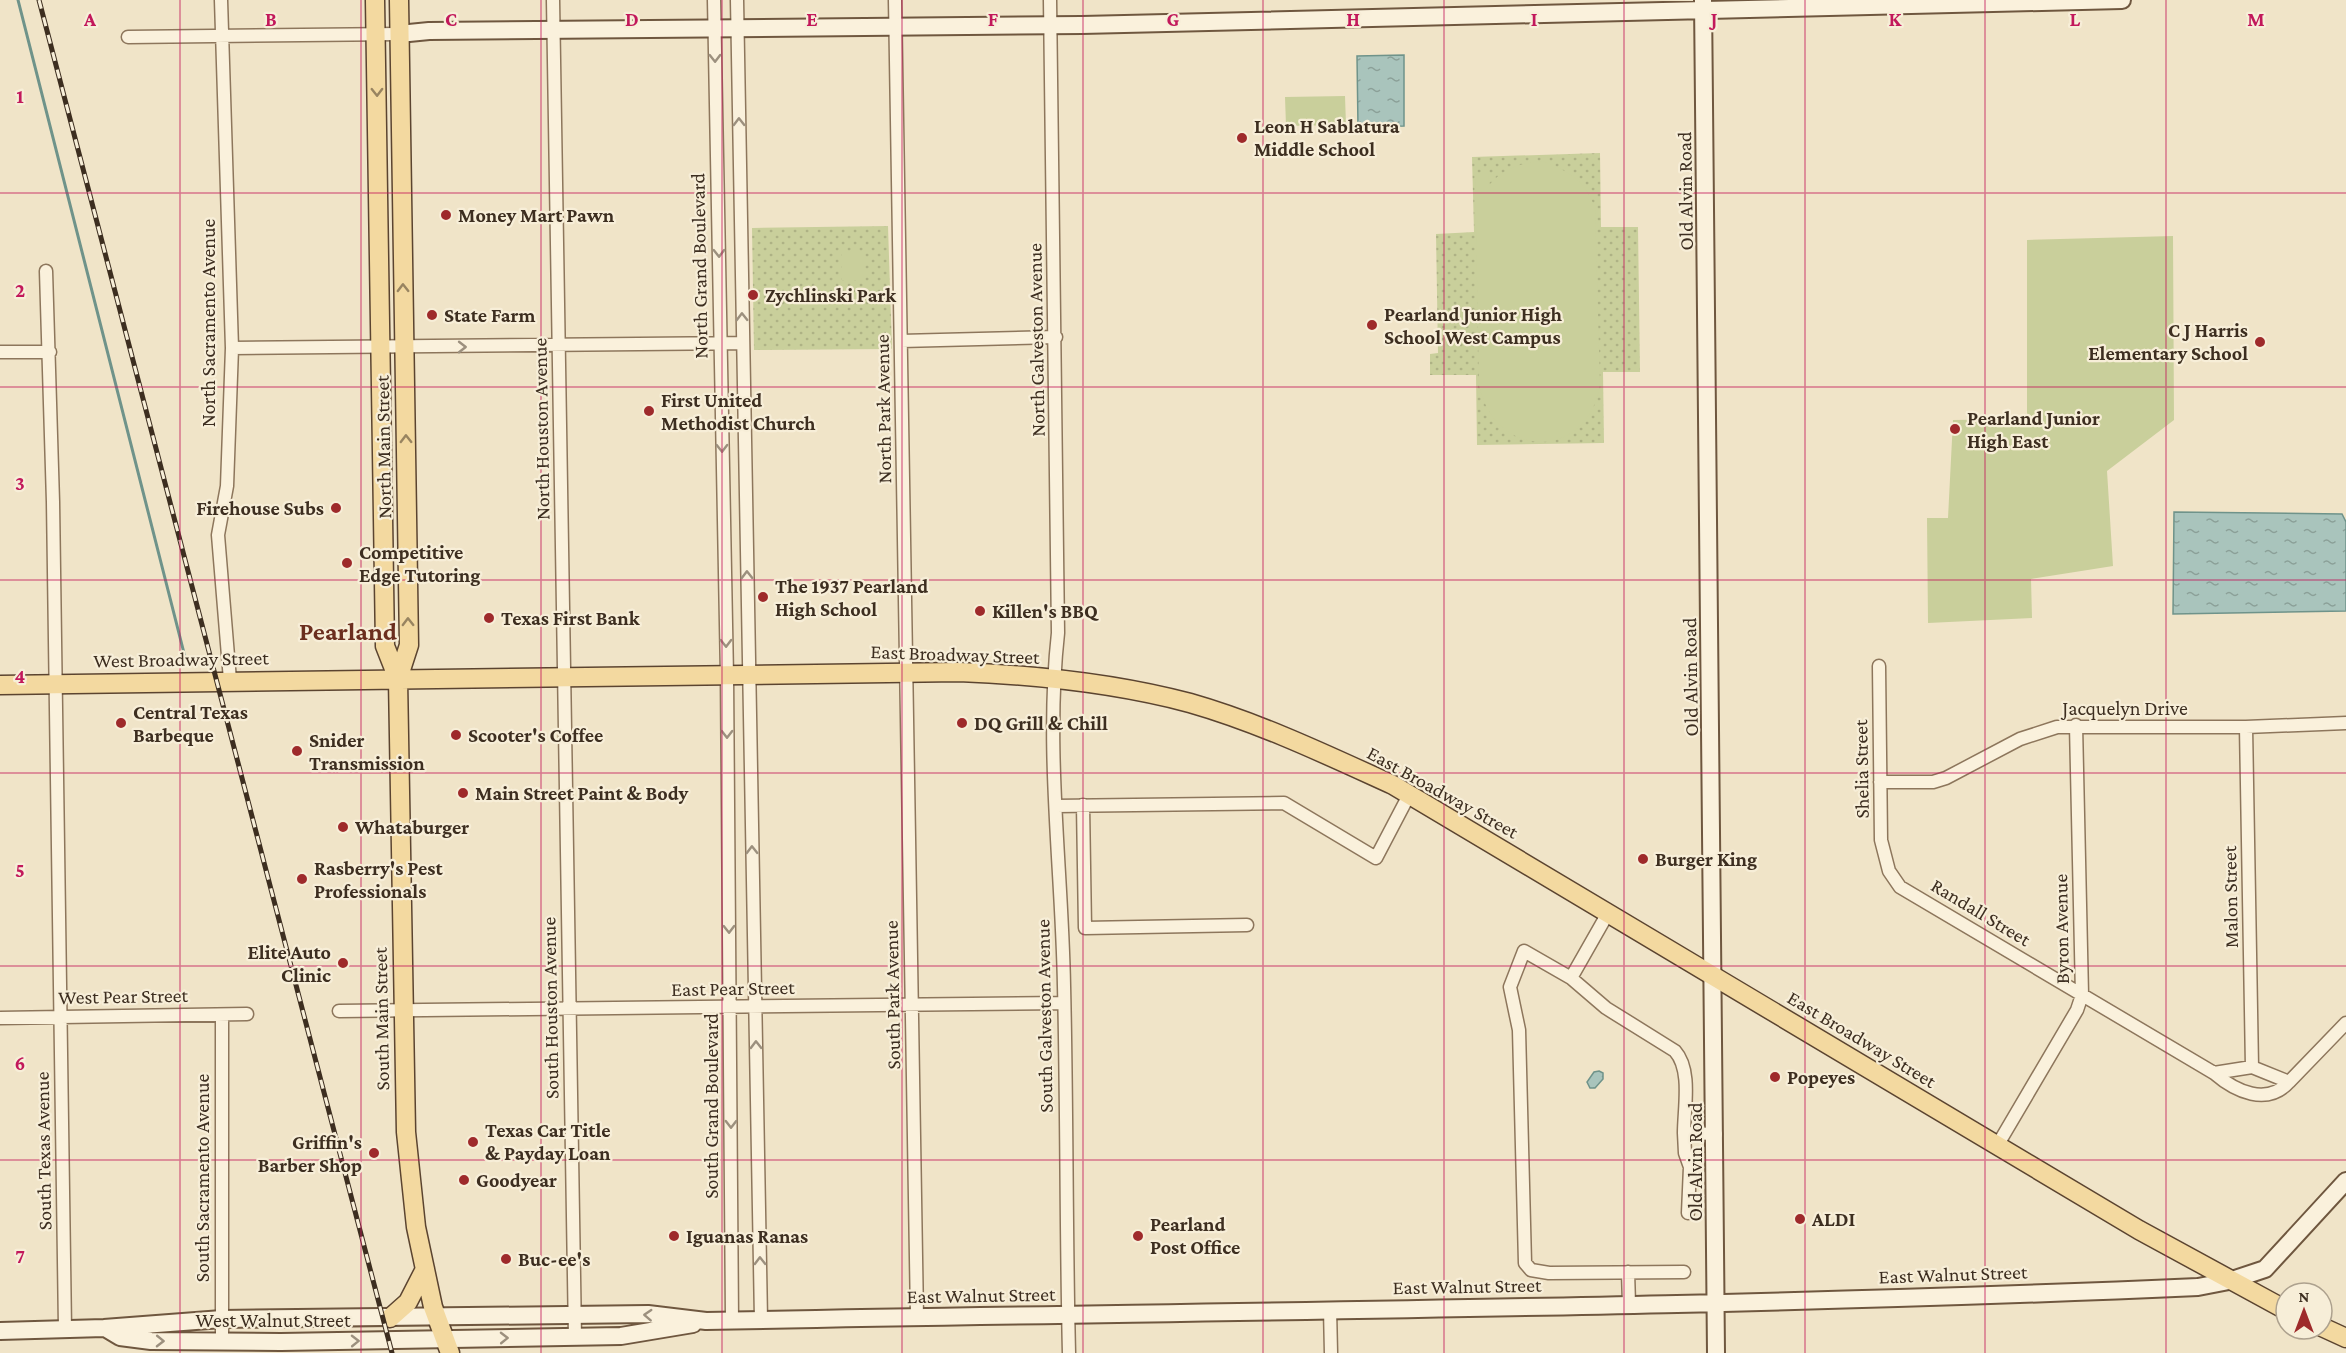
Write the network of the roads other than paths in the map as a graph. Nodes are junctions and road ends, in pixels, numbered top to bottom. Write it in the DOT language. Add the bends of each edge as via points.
graph roads {
  1 [pos="221,0"];
  2 [pos="375,0"];
  3 [pos="399,0"];
  4 [pos="553,0"];
  5 [pos="714,0"];
  6 [pos="736,0"];
  7 [pos="895,0"];
  8 [pos="1050,0"];
  9 [pos="2122,0"];
  10 [pos="1845,2"];
  11 [pos="1986,2"];
  12 [pos="1703,5"];
  13 [pos="1051,25"];
  14 [pos="895,27"];
  15 [pos="714,28"];
  16 [pos="737,28"];
  17 [pos="554,30"];
  18 [pos="376,34"];
  19 [pos="399,34"];
  20 [pos="221,35"];
  21 [pos="128,37"];
  22 [pos="46,271"];
  23 [pos="1056,337"];
  24 [pos="901,340"];
  25 [pos="743,343"];
  26 [pos="720,344"];
  27 [pos="559,346"];
  28 [pos="381,347"];
  29 [pos="404,347"];
  30 [pos="232,348"];
  31 [pos="0,352"];
  32 [pos="50,352"];
  33 [pos="1879,666"];
  34 [pos="906,673"];
  35 [pos="727,676"];
  36 [pos="749,676"];
  37 [pos="563,678"];
  38 [pos="398,679"];
  39 [pos="1053,679"];
  40 [pos="230,680"];
  41 [pos="56,684"];
  42 [pos="0,685"];
  43 [pos="2346,723"];
  44 [pos="2076,725"];
  45 [pos="2246,727"];
  46 [pos="1880,782"];
  47 [pos="1409,795"];
  48 [pos="1083,805"];
  49 [pos="1056,806"];
  50 [pos="1889,871"];
  51 [pos="1608,913"];
  52 [pos="1247,925"];
  53 [pos="1714,976"];
  54 [pos="1571,978"];
  55 [pos="2082,995"];
  56 [pos="1064,1003"];
  57 [pos="912,1005"];
  58 [pos="730,1007"];
  59 [pos="755,1007"];
  60 [pos="569,1010"];
  61 [pos="339,1011"];
  62 [pos="403,1011"];
  63 [pos="247,1014"];
  64 [pos="222,1015"];
  65 [pos="61,1017"];
  66 [pos="0,1018"];
  67 [pos="2346,1023"];
  68 [pos="2252,1067"];
  69 [pos="2214,1073"];
  70 [pos="2289,1082"];
  71 [pos="1684,1133"];
  72 [pos="1716,1134"];
  73 [pos="1997,1146"];
  74 [pos="2346,1181"];
  75 [pos="1688,1213"];
  76 [pos="425,1269"];
  77 [pos="1628,1272"];
  78 [pos="1684,1272"];
  79 [pos="2229,1281"];
  80 [pos="1716,1302"];
  81 [pos="1629,1304"];
  82 [pos="2274,1304"];
  83 [pos="1330,1309"];
  84 [pos="575,1315"];
  85 [pos="1068,1316"];
  86 [pos="438,1317"];
  87 [pos="917,1317"];
  88 [pos="390,1318"];
  89 [pos="222,1319"];
  90 [pos="732,1320"];
  91 [pos="761,1320"];
  92 [pos="706,1321"];
  93 [pos="104,1328"];
  94 [pos="65,1329"];
  95 [pos="0,1331"];
  96 [pos="575,1337"];
  97 [pos="222,1342"];
  98 [pos="448,1346"];
  99 [pos="1069,1353"];
  100 [pos="1331,1353"];
  101 [pos="1716,1353"];
  1 -- 20 [label="street, North Sacramento Avenue"];
  2 -- 18 [label="main road, North Main Street"];
  3 -- 19 [label="main road, North Main Street"];
  4 -- 17 [label="street, North Houston Avenue"];
  5 -- 15 [label="street, North Grand Boulevard"];
  6 -- 16 [label="street"];
  7 -- 14 [label="street, North Park Avenue"];
  8 -- 13 [label="street, North Galveston Avenue"];
  9 -- 11 [label="street"];
  10 -- 11 [label="street"];
  10 -- 12 [label="street"];
  12 -- 13 [label="street"];
  12 -- 53 [label="street, Old Alvin Road"];
  13 -- 14 [label="street"];
  13 -- 23 [label="street, North Galveston Avenue"];
  14 -- 16 [label="street"];
  14 -- 24 [label="street, North Park Avenue"];
  15 -- 16 [label="street"];
  15 -- 17 [label="street"];
  15 -- 26 [label="street, North Grand Boulevard, one-way"];
  25 -- 16 [label="street, one-way"];
  17 -- 19 [label="street"];
  17 -- 27 [label="street, North Houston Avenue"];
  18 -- 19 [label="street"];
  18 -- 20 [label="street"];
  18 -- 28 [label="main road, North Main Street, one-way"];
  29 -- 19 [label="main road, North Main Street, one-way"];
  20 -- 21 [label="street"];
  20 -- 30 [label="street, North Sacramento Avenue"];
  22 -- 32 [label="street, South Texas Avenue"];
  23 -- 24 [label="street"];
  23 -- 39 [label="street, North Galveston Avenue" via="1059,633"];
  24 -- 34 [label="street, North Park Avenue"];
  25 -- 26 [label="street"];
  36 -- 25 [label="street, one-way"];
  26 -- 27 [label="street"];
  26 -- 35 [label="street, North Grand Boulevard, one-way"];
  29 -- 27 [label="street, one-way"];
  27 -- 37 [label="street, North Houston Avenue"];
  28 -- 29 [label="street"];
  28 -- 30 [label="street"];
  28 -- 38 [label="main road, North Main Street" via="385,646"];
  38 -- 29 [label="main road, North Main Street, one-way" via="409,645"];
  30 -- 40 [label="street, North Sacramento Avenue" via="227,486 218,535"];
  31 -- 32 [label="street"];
  32 -- 41 [label="street, South Texas Avenue"];
  33 -- 46 [label="street, Shelia Street"];
  34 -- 36 [label="main road, East Broadway Street"];
  34 -- 39 [label="main road, East Broadway Street" via="1005,674"];
  34 -- 57 [label="street, South Park Avenue"];
  35 -- 36 [label="main road, East Broadway Street"];
  35 -- 37 [label="main road, East Broadway Street"];
  35 -- 58 [label="street, South Grand Boulevard, one-way"];
  59 -- 36 [label="street, one-way"];
  37 -- 38 [label="main road, East Broadway Street"];
  37 -- 60 [label="street, South Houston Avenue"];
  38 -- 40 [label="main road, West Broadway Street"];
  38 -- 62 [label="main road, South Main Street"];
  39 -- 47 [label="main road, East Broadway Street" via="1129,690 1231,716"];
  39 -- 49 [label="street, South Galveston Avenue"];
  40 -- 41 [label="main road, West Broadway Street"];
  41 -- 42 [label="main road, West Broadway Street"];
  41 -- 65 [label="street, South Texas Avenue"];
  43 -- 45 [label="street, Jacquelyn Drive"];
  44 -- 45 [label="street, Jacquelyn Drive"];
  44 -- 46 [label="street, Jacquelyn Drive" via="2043,729 1933,782"];
  44 -- 55 [label="street, Byron Avenue"];
  45 -- 68 [label="street, Malon Street"];
  46 -- 50 [label="street, Shelia Street" via="1881,840"];
  47 -- 48 [label="street" via="1376,858 1284,803"];
  47 -- 51 [label="main road, East Broadway Street"];
  48 -- 49 [label="street"];
  48 -- 52 [label="street" via="1085,928"];
  49 -- 56 [label="street, South Galveston Avenue"];
  50 -- 55 [label="street, Randall Street" via="1900,887"];
  51 -- 53 [label="main road, East Broadway Street"];
  51 -- 54 [label="street"];
  53 -- 72 [label="street, Old Alvin Road"];
  53 -- 73 [label="main road, East Broadway Street"];
  54 -- 71 [label="street" via="1606,1008 1674,1050 1683,1060"];
  54 -- 77 [label="street" via="1524,951 1510,987 1519,1030 1525,1263 1531,1270 1549,1273"];
  55 -- 69 [label="street, Randall Street"];
  55 -- 73 [label="street, Byron Avenue" via="2077,1010"];
  56 -- 57 [label="street, East Pear Street"];
  56 -- 85 [label="street, South Galveston Avenue"];
  57 -- 59 [label="street, East Pear Street"];
  57 -- 87 [label="street, South Park Avenue"];
  58 -- 59 [label="street, East Pear Street"];
  58 -- 60 [label="street, East Pear Street"];
  58 -- 90 [label="street, South Grand Boulevard, one-way"];
  91 -- 59 [label="street, one-way"];
  60 -- 62 [label="street, East Pear Street"];
  60 -- 84 [label="street, South Houston Avenue"];
  61 -- 62 [label="street"];
  62 -- 76 [label="main road, South Main Street" via="406,1132 416,1227"];
  63 -- 64 [label="street, West Pear Street"];
  64 -- 65 [label="street, West Pear Street"];
  64 -- 89 [label="street, South Sacramento Avenue"];
  65 -- 66 [label="street, West Pear Street"];
  65 -- 94 [label="street, South Texas Avenue"];
  67 -- 70 [label="street, Randall Street"];
  68 -- 69 [label="street"];
  68 -- 70 [label="street"];
  69 -- 70 [label="street, Randall Street" via="2228,1085 2256,1095 2281,1092"];
  71 -- 72 [label="street"];
  71 -- 75 [label="street" via="1690,1167"];
  72 -- 80 [label="street, Old Alvin Road"];
  73 -- 79 [label="main road, East Broadway Street"];
  74 -- 79 [label="street, East Walnut Street" via="2265,1269"];
  76 -- 86 [label="main road, South Main Street"];
  76 -- 88 [label="main road" via="408,1302"];
  77 -- 78 [label="street"];
  77 -- 81 [label="street"];
  79 -- 80 [label="street, East Walnut Street" via="2173,1288"];
  79 -- 82 [label="main road, East Broadway Street"];
  80 -- 81 [label="street, East Walnut Street"];
  80 -- 101 [label="street, Old Alvin Road"];
  81 -- 83 [label="street, East Walnut Street"];
  83 -- 85 [label="street, East Walnut Street"];
  83 -- 100 [label="street"];
  84 -- 86 [label="street, East Walnut Street"];
  92 -- 84 [label="street, East Walnut Street, one-way" via="648,1314"];
  84 -- 96 [label="street, South Houston Avenue"];
  85 -- 87 [label="street, East Walnut Street"];
  85 -- 99 [label="street, South Galveston Avenue"];
  86 -- 88 [label="street, West Walnut Street"];
  86 -- 98 [label="main road, South Main Street"];
  87 -- 91 [label="street, East Walnut Street"];
  88 -- 89 [label="street, West Walnut Street"];
  89 -- 93 [label="street, West Walnut Street"];
  89 -- 97 [label="street, South Sacramento Avenue"];
  90 -- 91 [label="street, East Walnut Street"];
  90 -- 92 [label="street, East Walnut Street"];
  92 -- 96 [label="street, East Walnut Street" via="621,1336"];
  93 -- 94 [label="street, West Walnut Street"];
  93 -- 97 [label="street, West Walnut Street, one-way" via="120,1337 141,1340"];
  94 -- 95 [label="street, West Walnut Street"];
  98 -- 96 [label="street, East Walnut Street, one-way"];
  97 -- 98 [label="street, West Walnut Street, one-way"];
}
